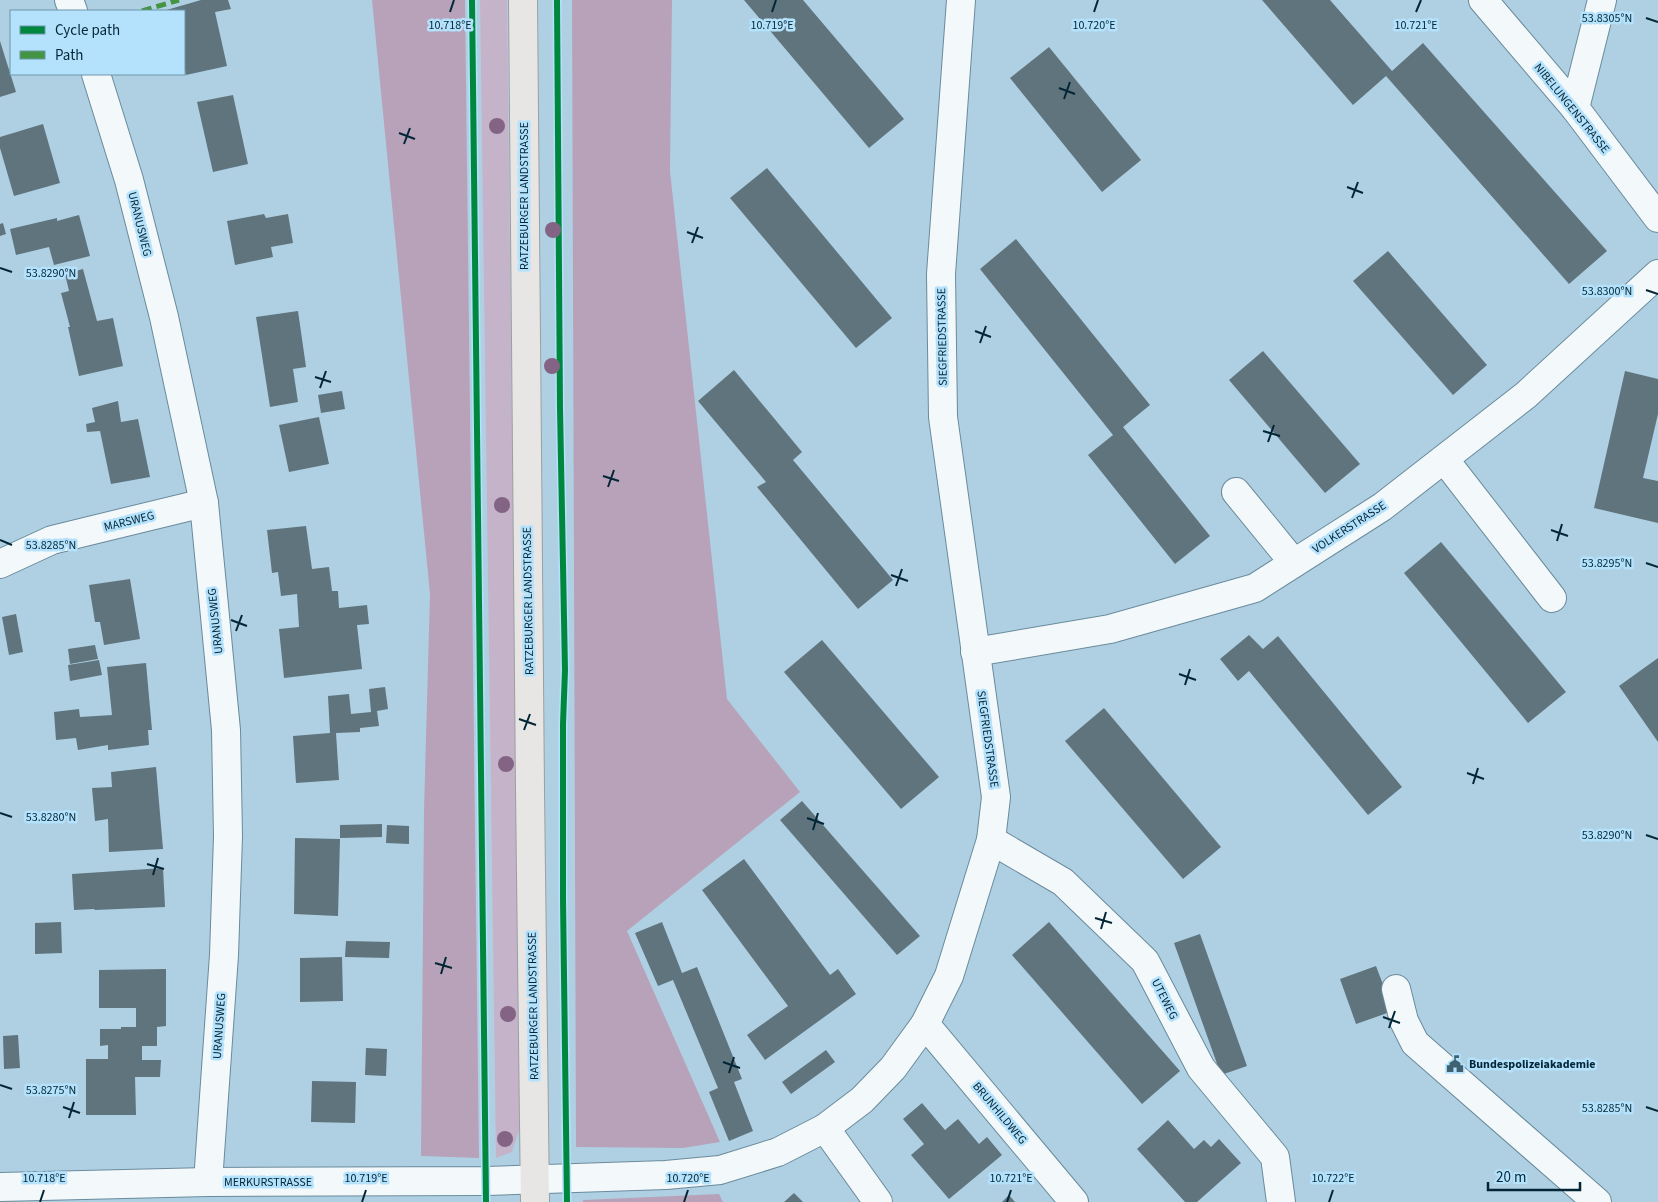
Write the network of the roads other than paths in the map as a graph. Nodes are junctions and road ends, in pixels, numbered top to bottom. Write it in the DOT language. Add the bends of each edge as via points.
graph roads {
  1 [pos="522,0"];
  2 [pos="962,0"];
  3 [pos="1483,0"];
  4 [pos="1602,0"];
  5 [pos="96,75"];
  6 [pos="1575,108"];
  7 [pos="1658,218"];
  8 [pos="1658,274"];
  9 [pos="1444,459"];
  10 [pos="1236,492"];
  11 [pos="204,503"];
  12 [pos="1294,563"];
  13 [pos="0,564"];
  14 [pos="1552,598"];
  15 [pos="975,652"];
  16 [pos="991,840"];
  17 [pos="1396,989"];
  18 [pos="925,1024"];
  19 [pos="825,1128"];
  20 [pos="208,1182"];
  21 [pos="0,1187"];
  22 [pos="535,1190"];
  23 [pos="878,1202"];
  24 [pos="1074,1202"];
  25 [pos="1281,1202"];
  26 [pos="1597,1202"];
  1 -- 22 [label="main road, RATZEBURGER LANDSTRASSE"];
  2 -- 15 [label="street, SIEGFRIEDSTRASSE" via="941,274 943,417"];
  3 -- 6 [label="street, NIBELUNGENSTRASSE"];
  4 -- 6 [label="street"];
  5 -- 11 [label="street, URANUSWEG" via="129,180 159,299"];
  6 -- 7 [label="street, NIBELUNGENSTRASSE"];
  8 -- 9 [label="street, VOLKERSTRASSE" via="1526,395"];
  9 -- 12 [label="street, VOLKERSTRASSE" via="1382,507"];
  9 -- 14 [label="street"];
  10 -- 12 [label="street"];
  11 -- 13 [label="street, MARSWEG" via="52,540"];
  11 -- 20 [label="street, URANUSWEG" via="226,730 228,836 224,955"];
  12 -- 15 [label="street, VOLKERSTRASSE" via="1254,588 1110,628"];
  15 -- 16 [label="street, SIEGFRIEDSTRASSE" via="996,797"];
  16 -- 18 [label="street, SIEGFRIEDSTRASSE" via="949,976"];
  16 -- 25 [label="street, UTEWEG" via="1062,882 1145,961 1201,1068 1275,1156"];
  17 -- 26 [label="street" via="1404,1021 1415,1042"];
  18 -- 19 [label="street, SIEGFRIEDSTRASSE" via="893,1068 862,1100"];
  18 -- 24 [label="street, BRUNHILDWEG"];
  19 -- 22 [label="street, SIEGFRIEDSTRASSE" via="778,1152 720,1170"];
  19 -- 23 [label="street"];
  20 -- 21 [label="street, MERKURSTRASSE"];
  20 -- 22 [label="street, MERKURSTRASSE" via="486,1181"];
}
